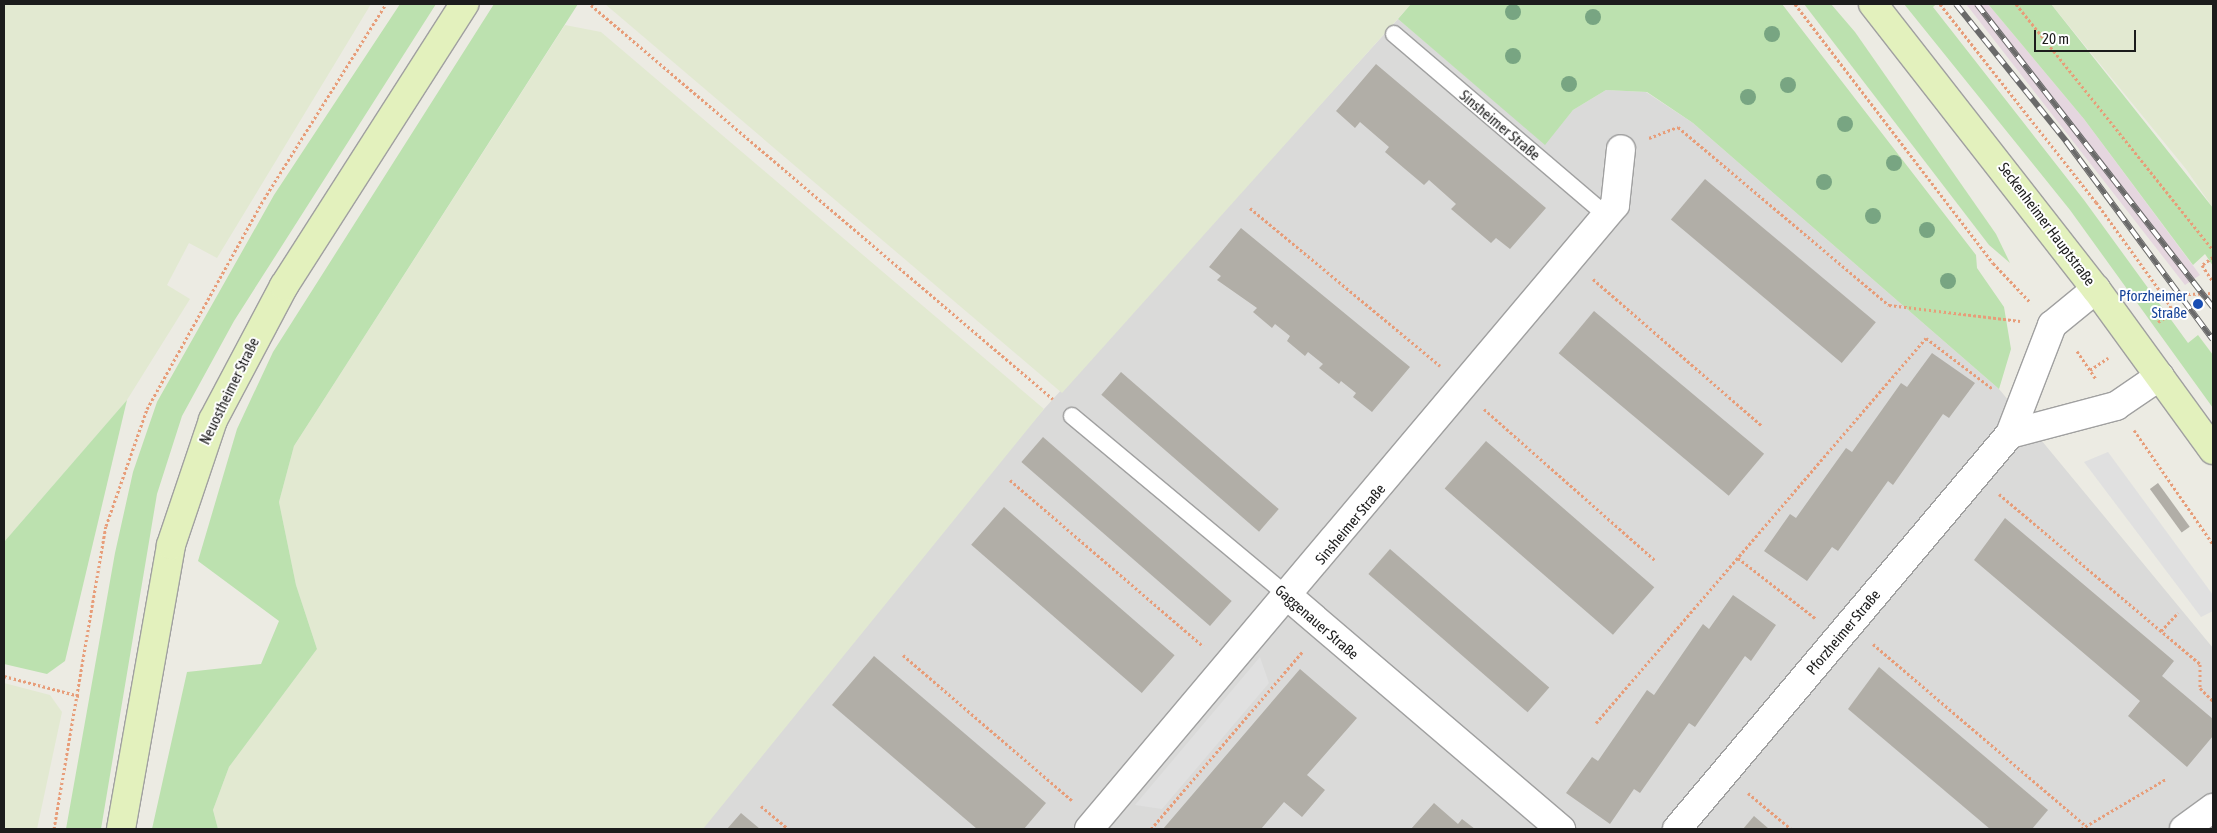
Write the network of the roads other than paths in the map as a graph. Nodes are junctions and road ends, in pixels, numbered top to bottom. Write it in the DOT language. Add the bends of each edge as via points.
graph roads {
  1 [pos="464,4"];
  2 [pos="1873,4"];
  3 [pos="1394,34"];
  4 [pos="1621,149"];
  5 [pos="1606,215"];
  6 [pos="2096,289"];
  7 [pos="2160,376"];
  8 [pos="1072,416"];
  9 [pos="2010,434"];
  10 [pos="2213,450"];
  11 [pos="1289,597"];
  12 [pos="2213,808"];
  13 [pos="1093,825"];
  14 [pos="121,829"];
  15 [pos="1561,829"];
  16 [pos="1677,829"];
  17 [pos="2184,829"];
  1 -- 14 [label="main road, Neuostheimer Straße" via="284,286 213,420 171,545"];
  2 -- 6 [label="main road, Seckenheimer Hauptstraße" via="1926,66"];
  3 -- 5 [label="lane, Sinsheimer Straße"];
  4 -- 5 [label="street, Sinsheimer Straße" via="1615,205"];
  5 -- 11 [label="street, Sinsheimer Straße"];
  6 -- 7 [label="main road, Seckenheimer Hauptstraße"];
  6 -- 9 [label="street, Pforzheimer Straße" via="2052,325"];
  7 -- 9 [label="street" via="2116,406"];
  7 -- 10 [label="main road, Seckenheimer Hauptstraße"];
  8 -- 11 [label="lane, Gaggenauer Straße"];
  9 -- 16 [label="street, Pforzheimer Straße"];
  11 -- 13 [label="street, Sinsheimer Straße"];
  11 -- 15 [label="street, Gaggenauer Straße"];
  12 -- 17 [label="street"];
}
